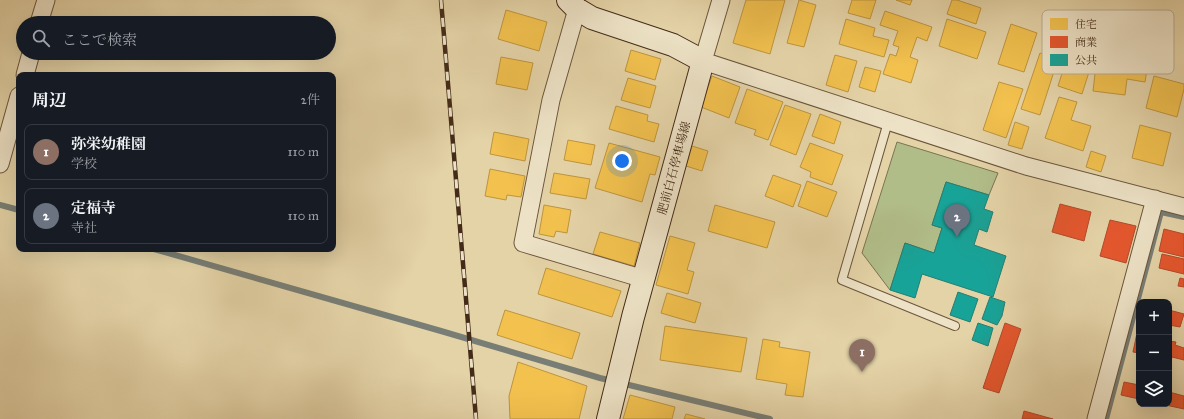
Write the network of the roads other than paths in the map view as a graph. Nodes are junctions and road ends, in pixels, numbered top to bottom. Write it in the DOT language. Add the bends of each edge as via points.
graph roads {
  1 [pos="46,0"];
  2 [pos="721,0"];
  3 [pos="573,5"];
  4 [pos="41,16"];
  5 [pos="29,60"];
  6 [pos="703,61"];
  7 [pos="26,72"];
  8 [pos="16,107"];
  9 [pos="888,122"];
  10 [pos="0,164"];
  11 [pos="1155,199"];
  12 [pos="1184,206"];
  13 [pos="644,279"];
  14 [pos="955,326"];
  15 [pos="608,419"];
  16 [pos="1096,419"];
  1 -- 4 [label="street"];
  2 -- 6 [label="street"];
  3 -- 6 [label="main road" via="592,18 673,46"];
  3 -- 13 [label="street" via="523,243"];
  5 -- 7 [label="street"];
  6 -- 9 [label="street"];
  6 -- 13 [label="main road, 肥前白石停車場線"];
  8 -- 10 [label="street"];
  9 -- 11 [label="street" via="1026,166"];
  9 -- 14 [label="lane" via="842,280"];
  11 -- 12 [label="street"];
  11 -- 16 [label="street"];
  13 -- 15 [label="main road, 肥前白石停車場線"];
}
